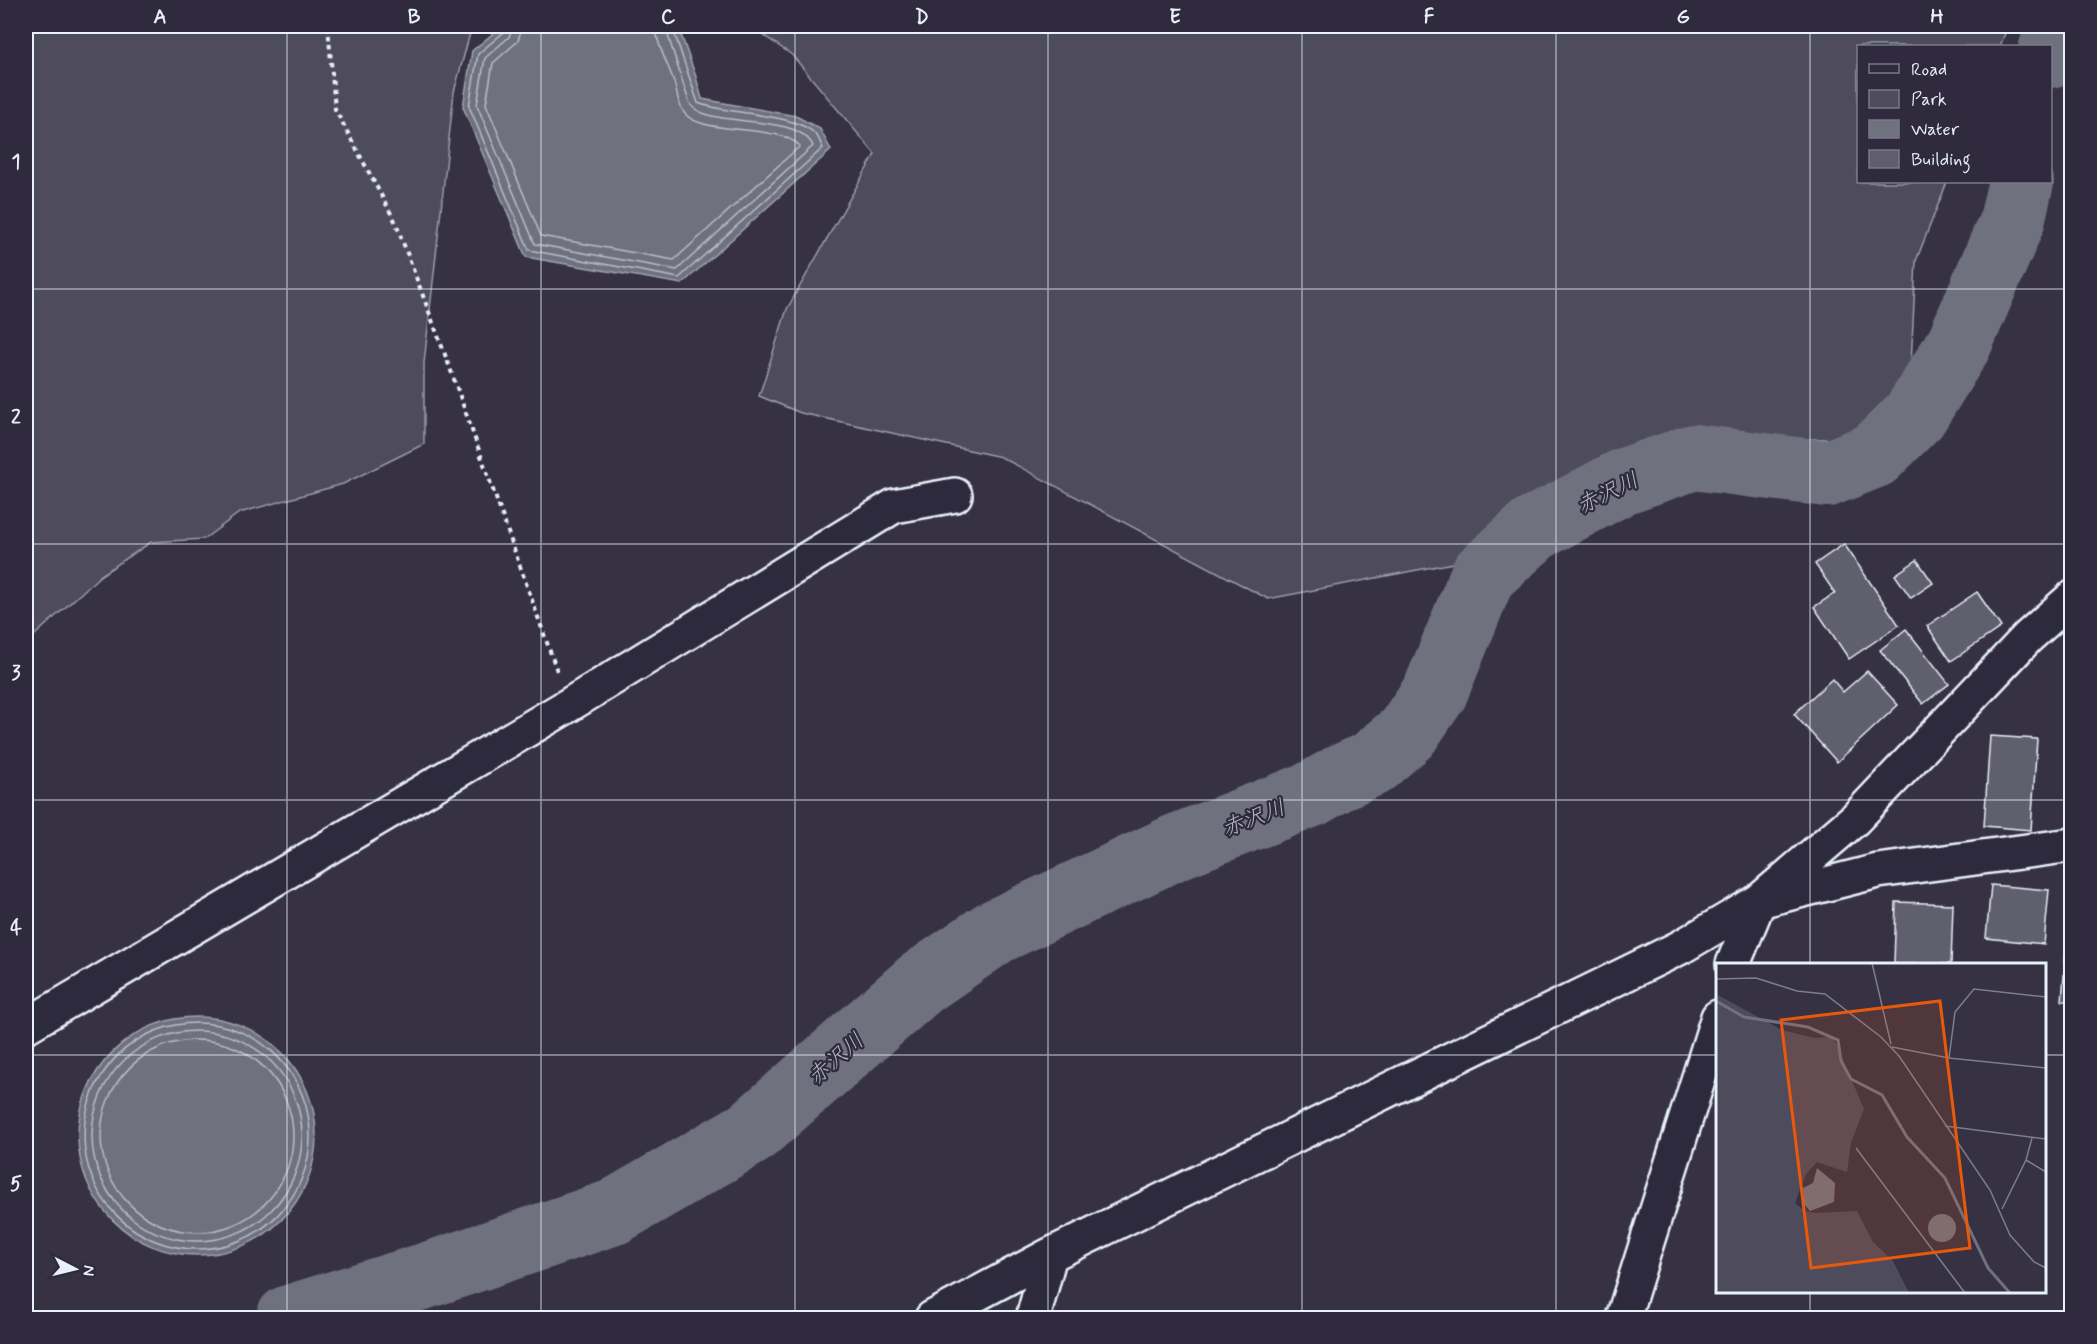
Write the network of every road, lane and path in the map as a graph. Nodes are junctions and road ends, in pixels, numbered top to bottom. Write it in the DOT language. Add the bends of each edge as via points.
graph roads {
  1 [pos="328,26"];
  2 [pos="955,495"];
  3 [pos="2072,598"];
  4 [pos="569,705"];
  5 [pos="2072,845"];
  6 [pos="1760,901"];
  7 [pos="1733,963"];
  8 [pos="1716,1023"];
  9 [pos="26,1026"];
  10 [pos="1050,1255"];
  11 [pos="932,1318"];
  12 [pos="1033,1318"];
  13 [pos="1623,1318"];
  1 -- 4 [label="path" via="335,109 395,221"];
  2 -- 4 [label="street" via="894,506"];
  3 -- 6 [label="street" via="2028,637 1855,819"];
  4 -- 9 [label="street"];
  5 -- 6 [label="street" via="1878,871"];
  6 -- 7 [label="street"];
  6 -- 10 [label="street" via="1681,947"];
  8 -- 13 [label="street"];
  10 -- 11 [label="street"];
  10 -- 12 [label="street"];
}
